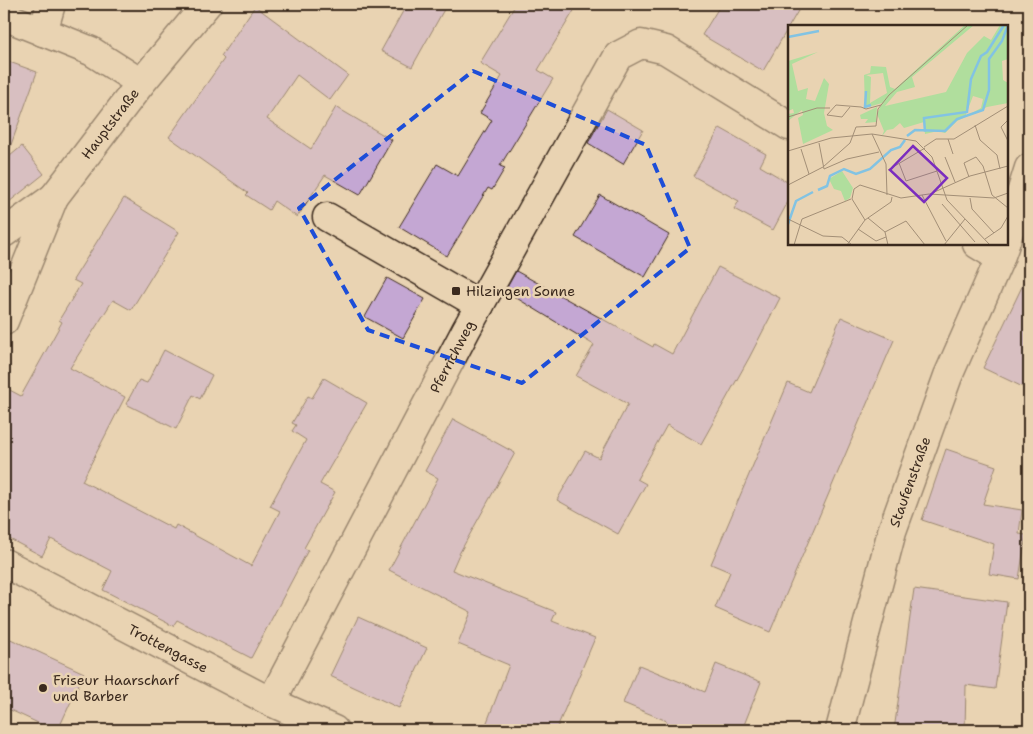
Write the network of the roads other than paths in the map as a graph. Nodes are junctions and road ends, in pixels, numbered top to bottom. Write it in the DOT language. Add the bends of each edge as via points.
graph roads {
  1 [pos="51,4"];
  2 [pos="207,4"];
  3 [pos="4,16"];
  4 [pos="43,32"];
  5 [pos="141,84"];
  6 [pos="788,125"];
  7 [pos="1029,168"];
  8 [pos="54,197"];
  9 [pos="327,217"];
  10 [pos="4,234"];
  11 [pos="1008,234"];
  12 [pos="986,245"];
  13 [pos="1004,247"];
  14 [pos="480,305"];
  15 [pos="4,321"];
  16 [pos="4,563"];
  17 [pos="271,702"];
  18 [pos="334,730"];
  19 [pos="840,730"];
  1 -- 4 [label="street"];
  2 -- 5 [label="street, Hauptstraße"];
  3 -- 4 [label="street"];
  4 -- 5 [label="street" via="91,51"];
  5 -- 8 [label="street, Hauptstraße"];
  6 -- 14 [label="street, Pferrichweg" via="666,50 641,44 618,56"];
  7 -- 11 [label="street, Staufenstraße"];
  8 -- 10 [label="street, Hauptstraße"];
  8 -- 15 [label="street"];
  9 -- 14 [label="street"];
  12 -- 13 [label="street"];
  13 -- 19 [label="street, Staufenstraße" via="948,376 892,531"];
  14 -- 17 [label="street, Pferrichweg"];
  16 -- 17 [label="street, Trottengasse"];
  17 -- 18 [label="street, Trottengasse"];
}
